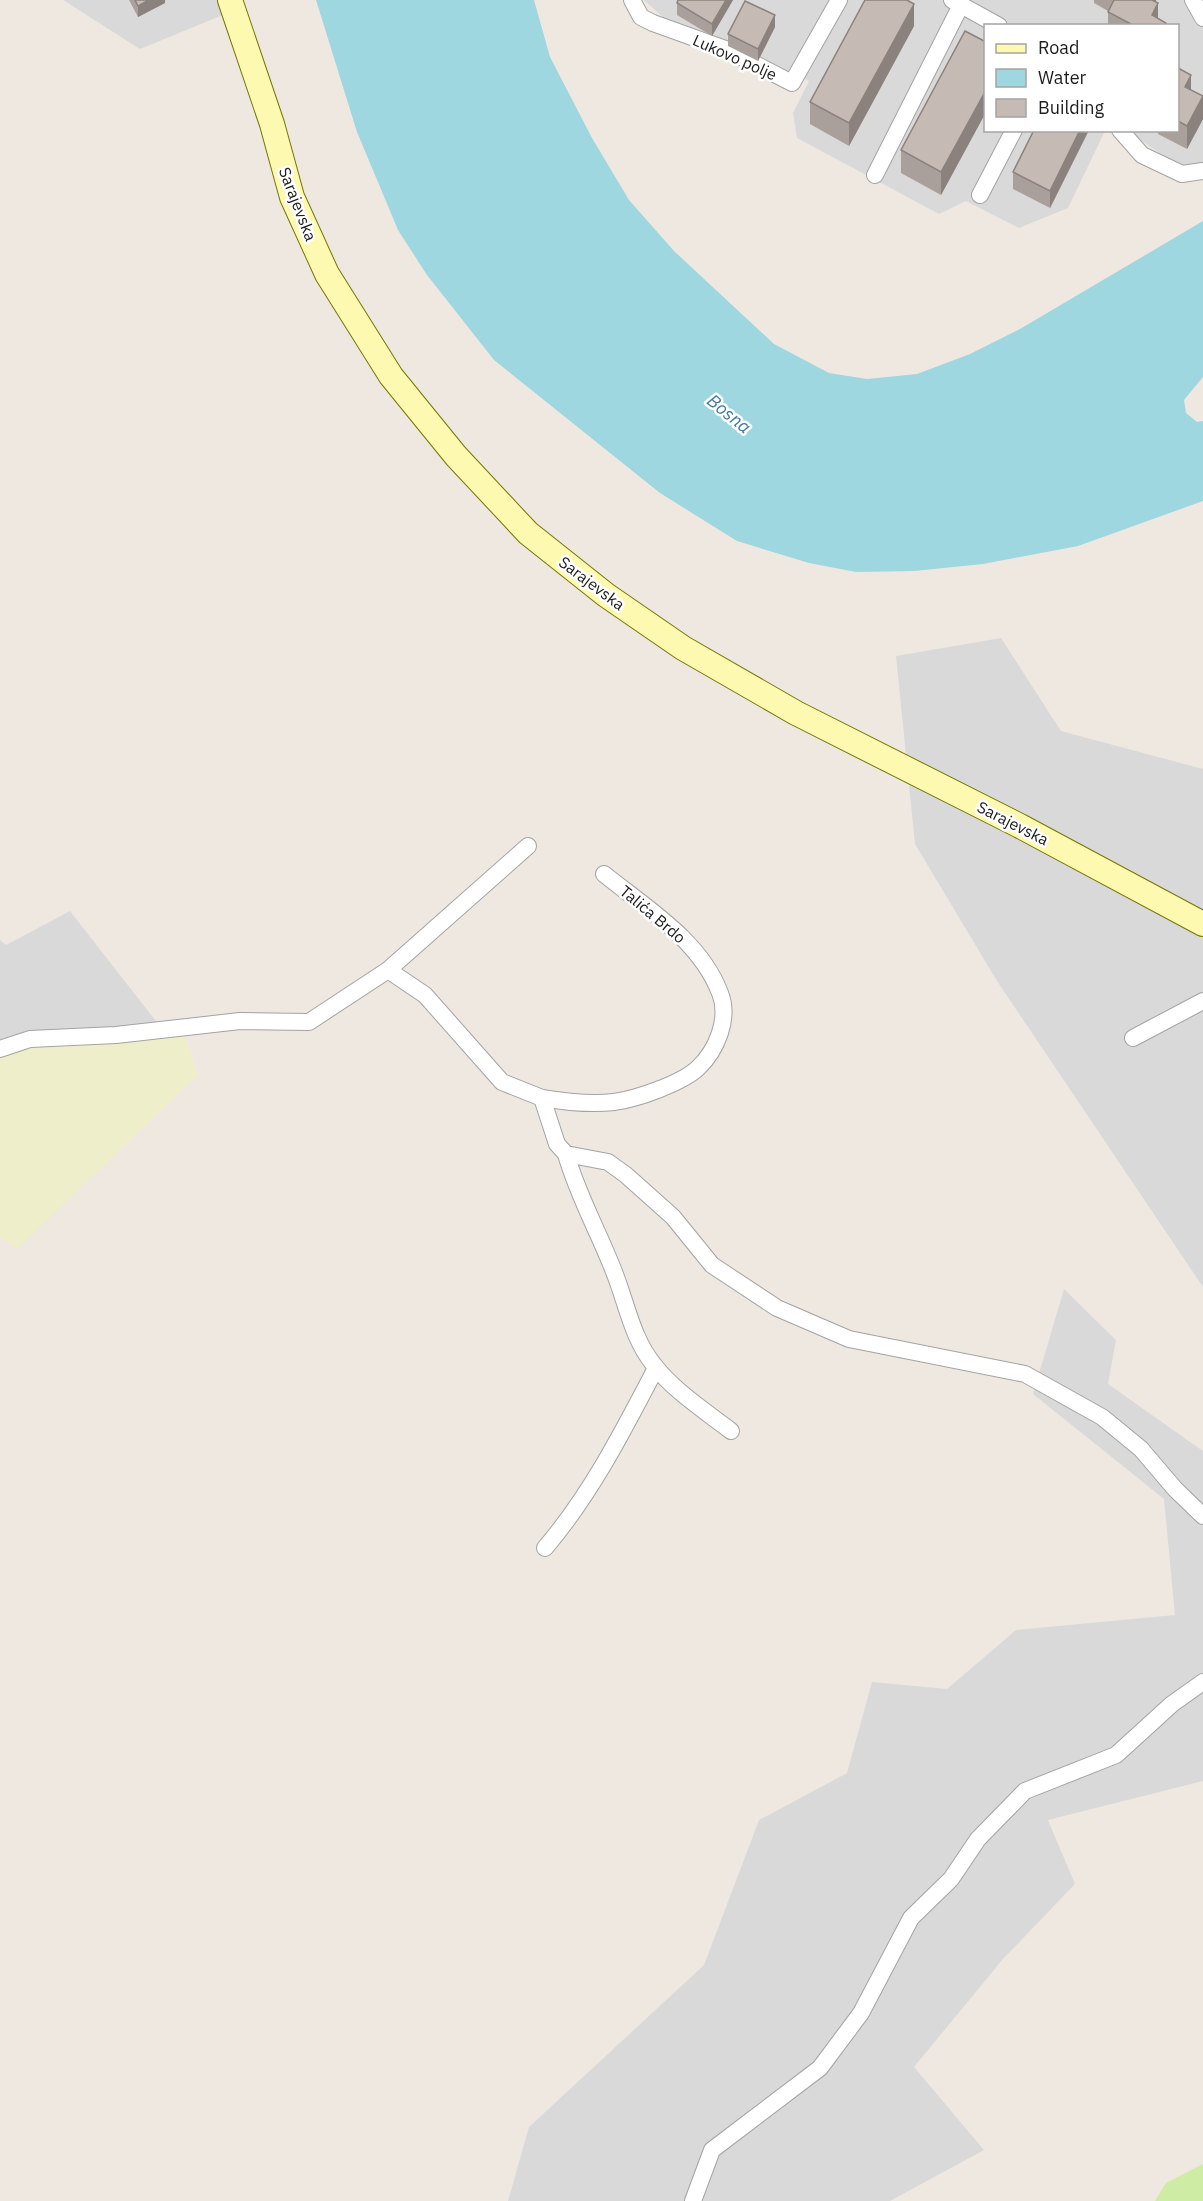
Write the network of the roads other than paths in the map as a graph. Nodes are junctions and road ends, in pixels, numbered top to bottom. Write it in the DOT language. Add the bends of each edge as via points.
graph roads {
  1 [pos="230,0"];
  2 [pos="632,0"];
  3 [pos="839,0"];
  4 [pos="1192,0"];
  5 [pos="957,2"];
  6 [pos="1203,18"];
  7 [pos="996,24"];
  8 [pos="1013,132"];
  9 [pos="1122,132"];
  10 [pos="1203,171"];
  11 [pos="875,175"];
  12 [pos="980,195"];
  13 [pos="528,846"];
  14 [pos="604,874"];
  15 [pos="1203,924"];
  16 [pos="388,970"];
  17 [pos="1203,1001"];
  18 [pos="1133,1038"];
  19 [pos="0,1049"];
  20 [pos="542,1098"];
  21 [pos="566,1154"];
  22 [pos="656,1368"];
  23 [pos="731,1431"];
  24 [pos="1203,1516"];
  25 [pos="545,1548"];
  26 [pos="1203,1682"];
  27 [pos="693,2201"];
  1 -- 15 [label="main road, Sarajevska" via="292,197 327,274 391,376 456,456 528,533 606,595 683,648 776,702"];
  2 -- 3 [label="street, Lukovo polje" via="641,16 653,23 728,50 792,83"];
  4 -- 6 [label="street"];
  5 -- 7 [label="street"];
  5 -- 11 [label="street"];
  8 -- 12 [label="street"];
  9 -- 10 [label="street" via="1142,155 1182,174"];
  13 -- 16 [label="street"];
  14 -- 20 [label="street, Talića Brdo" via="684,938 720,993 724,1018 715,1044 698,1068 668,1086 615,1102 575,1103"];
  16 -- 19 [label="street" via="309,1022 240,1021 116,1035 30,1039"];
  16 -- 20 [label="street, Talića Brdo" via="425,995 502,1082"];
  17 -- 18 [label="street"];
  20 -- 21 [label="street" via="557,1144"];
  21 -- 22 [label="street" via="616,1276 633,1332"];
  21 -- 24 [label="street" via="608,1162 626,1175 673,1217 712,1265 777,1308 849,1339 1025,1374 1102,1417 1141,1449"];
  22 -- 23 [label="street"];
  22 -- 25 [label="street" via="590,1489"];
  26 -- 27 [label="street" via="1172,1704 1116,1755 1025,1791 978,1839 951,1879 911,1918 861,2013 820,2068 712,2150"];
}
